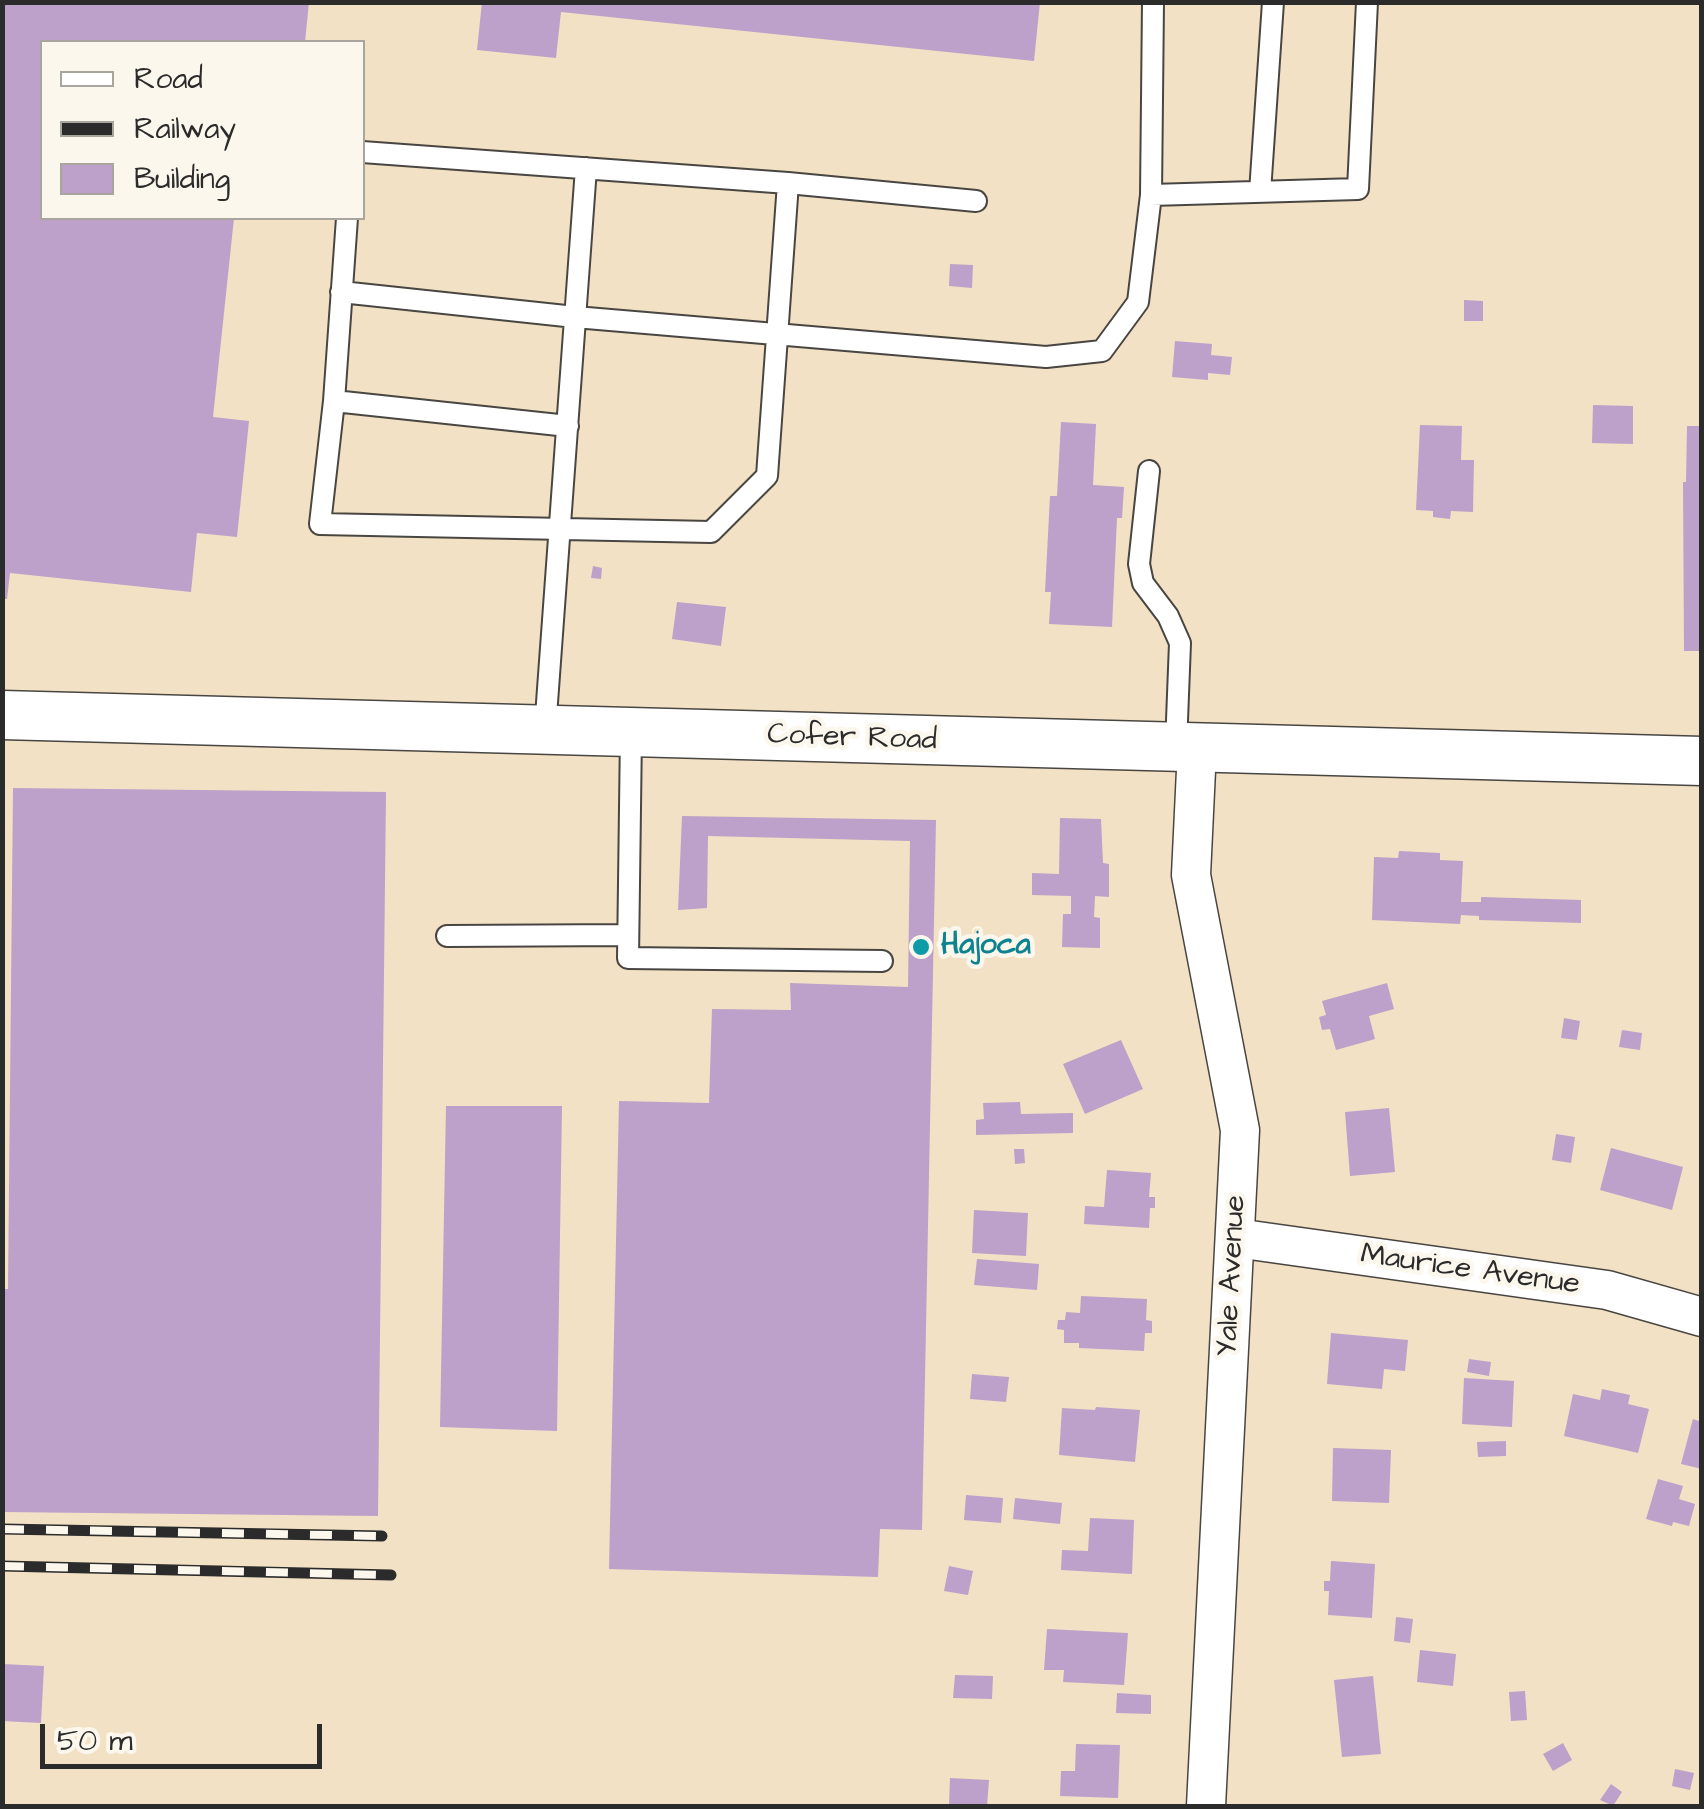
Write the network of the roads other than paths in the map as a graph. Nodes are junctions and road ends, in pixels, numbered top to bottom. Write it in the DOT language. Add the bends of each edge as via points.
graph roads {
  1 [pos="1153,2"];
  2 [pos="1273,2"];
  3 [pos="1367,2"];
  4 [pos="365,152"];
  5 [pos="586,168"];
  6 [pos="788,183"];
  7 [pos="1260,192"];
  8 [pos="1151,195"];
  9 [pos="976,201"];
  10 [pos="347,220"];
  11 [pos="341,292"];
  12 [pos="575,317"];
  13 [pos="778,336"];
  14 [pos="334,401"];
  15 [pos="568,426"];
  16 [pos="1148,471"];
  17 [pos="560,530"];
  18 [pos="2,715"];
  19 [pos="545,730"];
  20 [pos="631,733"];
  21 [pos="1186,749"];
  22 [pos="1702,761"];
  23 [pos="627,935"];
  24 [pos="447,936"];
  25 [pos="882,961"];
  26 [pos="1236,1238"];
  27 [pos="1702,1317"];
  28 [pos="1208,1763"];
  29 [pos="1206,1806"];
  30 [pos="1225,1806"];
  1 -- 8 [label="lane"];
  2 -- 7 [label="lane"];
  3 -- 7 [label="lane" via="1358,190"];
  4 -- 5 [label="lane"];
  5 -- 6 [label="lane"];
  5 -- 12 [label="lane"];
  6 -- 9 [label="lane"];
  6 -- 13 [label="lane"];
  7 -- 8 [label="lane"];
  8 -- 13 [label="lane" via="1138,302 1102,351 1046,358"];
  10 -- 11 [label="lane"];
  11 -- 12 [label="lane"];
  11 -- 14 [label="lane"];
  12 -- 13 [label="lane"];
  12 -- 15 [label="lane"];
  13 -- 17 [label="lane" via="768,476 711,532"];
  14 -- 15 [label="lane"];
  14 -- 17 [label="lane" via="320,524"];
  15 -- 17 [label="lane"];
  16 -- 21 [label="lane" via="1138,564 1142,583 1180,643"];
  17 -- 19 [label="lane"];
  18 -- 19 [label="street, Cofer Road"];
  19 -- 20 [label="street, Cofer Road"];
  20 -- 21 [label="street, Cofer Road"];
  20 -- 23 [label="lane"];
  21 -- 22 [label="street, Cofer Road"];
  21 -- 26 [label="street, Yale Avenue" via="1190,875 1240,1130"];
  23 -- 24 [label="lane"];
  23 -- 25 [label="lane" via="628,958"];
  26 -- 27 [label="street, Maurice Avenue" via="1606,1290"];
  26 -- 28 [label="street, Yale Avenue"];
  28 -- 29 [label="street, Yale Avenue"];
  28 -- 30 [label="street"];
}
